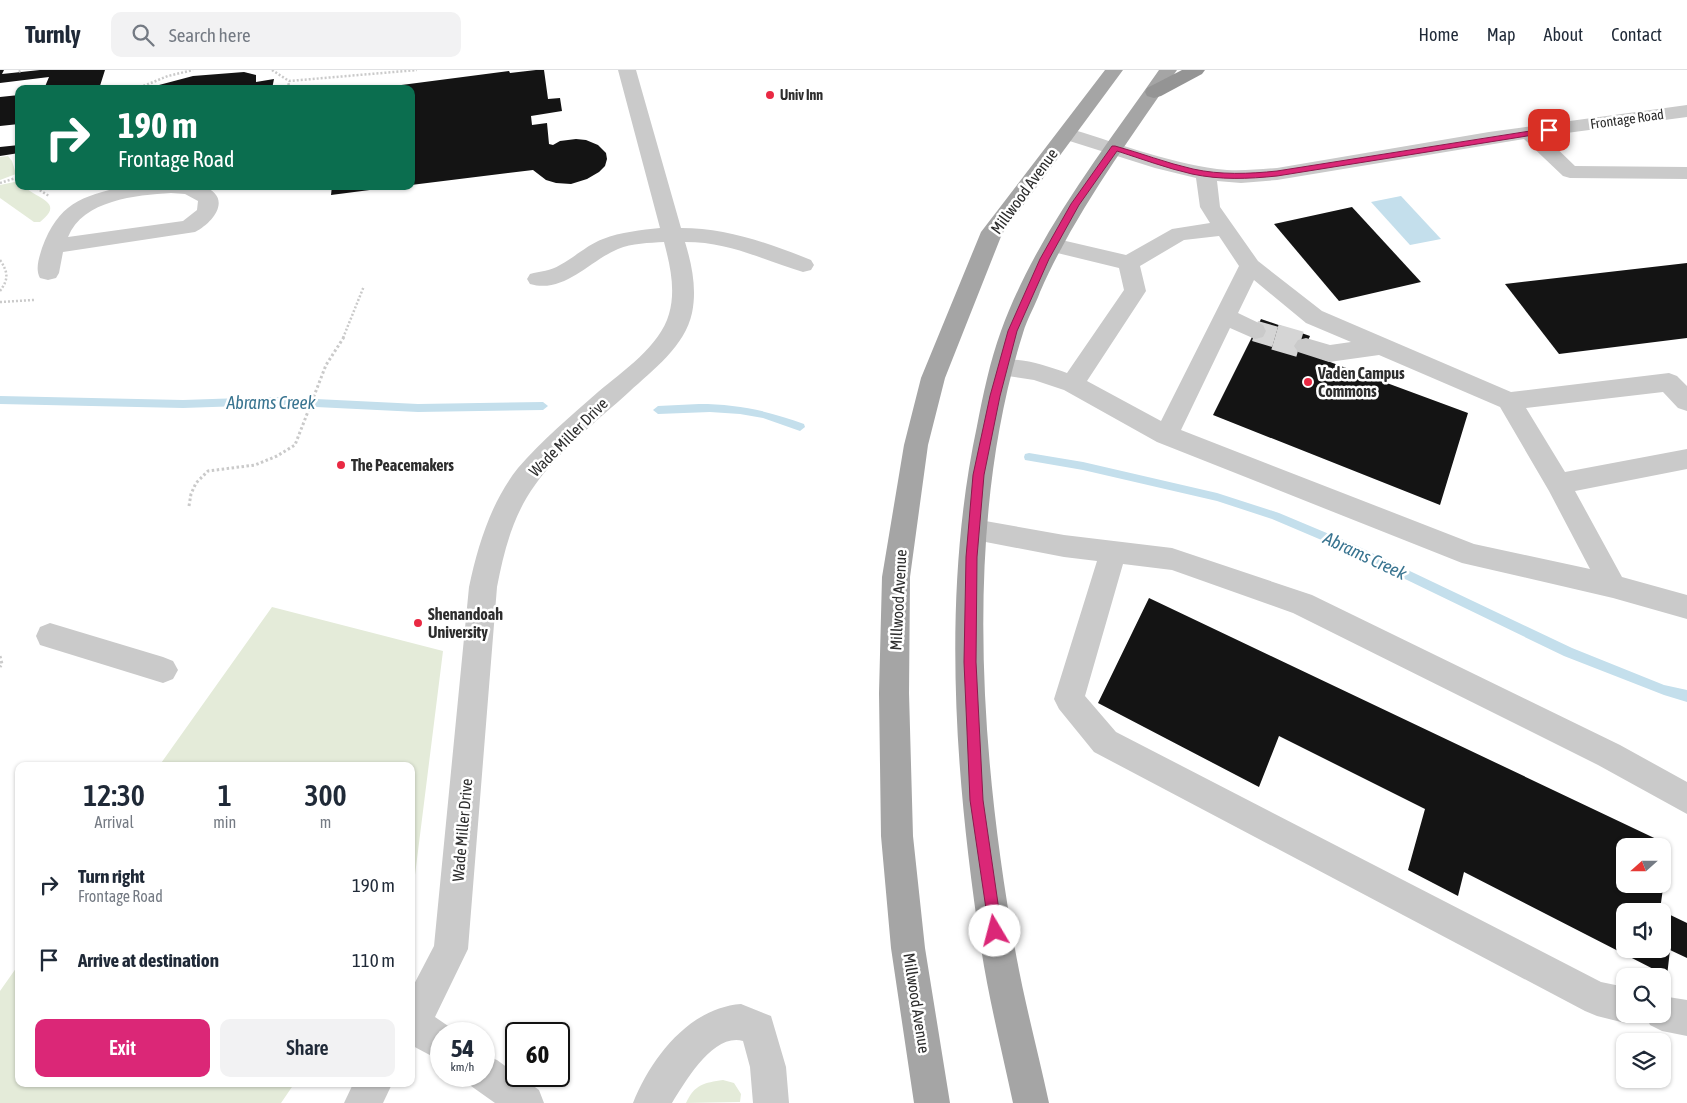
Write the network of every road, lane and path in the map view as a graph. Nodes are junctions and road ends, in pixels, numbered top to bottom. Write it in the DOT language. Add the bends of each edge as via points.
graph roads {
  1 [pos="193,70"];
  2 [pos="272,70"];
  3 [pos="417,70"];
  4 [pos="627,70"];
  5 [pos="1114,70"];
  6 [pos="1168,70"];
  7 [pos="1196,70"];
  8 [pos="289,81"];
  9 [pos="146,85"];
  10 [pos="288,85"];
  11 [pos="1154,92"];
  12 [pos="1687,111"];
  13 [pos="1529,133"];
  14 [pos="1066,134"];
  15 [pos="1115,148"];
  16 [pos="1687,172"];
  17 [pos="1206,174"];
  18 [pos="15,178"];
  19 [pos="0,183"];
  20 [pos="146,190"];
  21 [pos="193,190"];
  22 [pos="1224,228"];
  23 [pos="672,234"];
  24 [pos="1053,244"];
  25 [pos="54,246"];
  26 [pos="0,260"];
  27 [pos="1128,263"];
  28 [pos="803,265"];
  29 [pos="1250,266"];
  30 [pos="48,273"];
  31 [pos="538,279"];
  32 [pos="364,286"];
  33 [pos="0,291"];
  34 [pos="34,300"];
  35 [pos="0,302"];
  36 [pos="1225,316"];
  37 [pos="1255,331"];
  38 [pos="1306,346"];
  39 [pos="1381,346"];
  40 [pos="1002,368"];
  41 [pos="1072,384"];
  42 [pos="1510,401"];
  43 [pos="1687,402"];
  44 [pos="1166,435"];
  45 [pos="1687,459"];
  46 [pos="1558,484"];
  47 [pos="189,506"];
  48 [pos="974,530"];
  49 [pos="1113,552"];
  50 [pos="1613,586"];
  51 [pos="1687,607"];
  52 [pos="50,636"];
  53 [pos="0,656"];
  54 [pos="0,667"];
  55 [pos="163,670"];
  56 [pos="1687,799"];
  57 [pos="1616,1003"];
  58 [pos="1671,1015"];
  59 [pos="1687,1018"];
  60 [pos="422,1031"];
  61 [pos="495,1081"];
  62 [pos="372,1087"];
  63 [pos="362,1103"];
  64 [pos="526,1103"];
  65 [pos="652,1103"];
  66 [pos="771,1103"];
  67 [pos="932,1103"];
  68 [pos="1030,1103"];
  1 -- 9 [label="path"];
  2 -- 8 [label="path"];
  3 -- 8 [label="path"];
  4 -- 23 [label="street, Wade Miller Drive"];
  5 -- 14 [label="main road, Millwood Avenue"];
  6 -- 11 [label="main road"];
  7 -- 11 [label="highway"];
  8 -- 10 [label="path"];
  11 -- 15 [label="main road"];
  12 -- 13 [label="street, Frontage Road"];
  13 -- 16 [label="street" via="1570,172"];
  13 -- 17 [label="street, Frontage Road" via="1277,174"];
  14 -- 15 [label="street, Frontage Road"];
  14 -- 67 [label="main road, Millwood Avenue" via="992,232 952,327 933,378 916,445 896,576 897,836 908,948"];
  15 -- 17 [label="street, Frontage Road"];
  15 -- 24 [label="main road" via="1075,204"];
  17 -- 22 [label="street" via="1210,207"];
  18 -- 19 [label="path"];
  20 -- 25 [label="street" via="114,194 89,204 70,216"];
  21 -- 25 [label="street" via="200,192 209,208 204,217 188,227"];
  22 -- 27 [label="street" via="1179,234"];
  22 -- 29 [label="street"];
  23 -- 28 [label="street" via="710,235 751,244"];
  23 -- 31 [label="street" via="611,243 564,274"];
  23 -- 60 [label="street, Wade Miller Drive" via="683,282 681,312 675,327 653,357 581,422 526,478 499,527 488,561 483,587 451,950"];
  24 -- 27 [label="street"];
  24 -- 40 [label="main road" via="1012,331"];
  25 -- 30 [label="street"];
  26 -- 33 [label="path" via="7,270 6,283"];
  27 -- 41 [label="street" via="1135,291"];
  29 -- 36 [label="street"];
  29 -- 39 [label="street" via="1314,317"];
  32 -- 47 [label="path" via="346,334 331,354 293,447 248,467 208,471 196,482"];
  34 -- 35 [label="path"];
  36 -- 37 [label="street"];
  36 -- 44 [label="street"];
  38 -- 39 [label="street" via="1329,354"];
  39 -- 42 [label="street"];
  40 -- 41 [label="street" via="1036,371"];
  40 -- 48 [label="main road" via="979,475"];
  41 -- 44 [label="street"];
  42 -- 43 [label="street" via="1669,382"];
  42 -- 46 [label="street"];
  44 -- 50 [label="street" via="1472,555"];
  45 -- 46 [label="street"];
  46 -- 50 [label="street"];
  48 -- 49 [label="street"];
  48 -- 68 [label="main road" via="970,662 977,800 998,950"];
  49 -- 56 [label="street" via="1172,559 1302,604 1609,755"];
  49 -- 57 [label="street" via="1069,699 1105,742 1597,999"];
  50 -- 51 [label="street"];
  52 -- 55 [label="street"];
  53 -- 54 [label="path"];
  58 -- 59 [label="street"];
  61 -- 64 [label="street"];
  62 -- 63 [label="street"];
  65 -- 66 [label="street" via="684,1053 704,1034 722,1024 738,1021 748,1022 758,1029 768,1067"];
}
